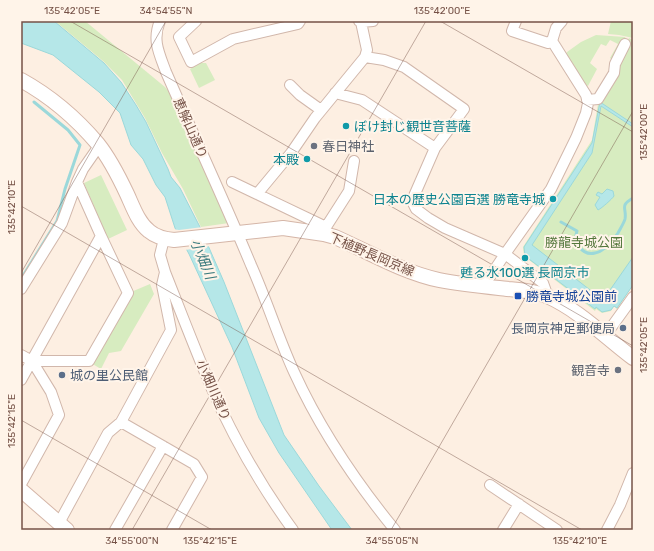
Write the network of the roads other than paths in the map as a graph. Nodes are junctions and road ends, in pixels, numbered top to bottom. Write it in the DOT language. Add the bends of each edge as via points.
graph roads {
  1 [pos="160,21"];
  2 [pos="196,21"];
  3 [pos="300,21"];
  4 [pos="373,21"];
  5 [pos="516,21"];
  6 [pos="562,21"];
  7 [pos="360,22"];
  8 [pos="552,41"];
  9 [pos="625,44"];
  10 [pos="364,57"];
  11 [pos="22,82"];
  12 [pos="290,85"];
  13 [pos="335,93"];
  14 [pos="587,100"];
  15 [pos="321,110"];
  16 [pos="99,146"];
  17 [pos="435,148"];
  18 [pos="354,161"];
  19 [pos="77,182"];
  20 [pos="232,182"];
  21 [pos="257,194"];
  22 [pos="325,230"];
  23 [pos="234,234"];
  24 [pos="102,236"];
  25 [pos="164,239"];
  26 [pos="505,254"];
  27 [pos="165,272"];
  28 [pos="483,287"];
  29 [pos="21,288"];
  30 [pos="548,297"];
  31 [pos="633,297"];
  32 [pos="605,336"];
  33 [pos="21,355"];
  34 [pos="633,358"];
  35 [pos="32,361"];
  36 [pos="21,380"];
  37 [pos="122,422"];
  38 [pos="163,446"];
  39 [pos="633,473"];
  40 [pos="21,484"];
  41 [pos="490,485"];
  42 [pos="21,490"];
  43 [pos="519,504"];
  44 [pos="60,528"];
  45 [pos="289,529"];
  46 [pos="116,530"];
  47 [pos="172,530"];
  48 [pos="394,530"];
  49 [pos="504,530"];
  50 [pos="557,530"];
  51 [pos="607,530"];
  1 -- 23 [label="street, 恵解山通り" via="156,30 157,46 166,72"];
  2 -- 3 [label="street" via="179,37 191,62 233,39 298,24"];
  4 -- 7 [label="street"];
  5 -- 8 [label="street" via="512,31 548,43"];
  6 -- 8 [label="street" via="556,28"];
  7 -- 10 [label="street" via="367,50"];
  8 -- 14 [label="street"];
  9 -- 14 [label="street" via="615,64 614,73 598,99"];
  10 -- 13 [label="street"];
  10 -- 17 [label="street" via="404,66 464,109"];
  11 -- 16 [label="main road" via="52,100 81,125"];
  12 -- 15 [label="street"];
  13 -- 15 [label="street"];
  13 -- 17 [label="street" via="362,100"];
  14 -- 26 [label="street" via="588,107 576,138 551,189"];
  15 -- 21 [label="street" via="291,153"];
  16 -- 19 [label="street"];
  16 -- 25 [label="main road" via="115,169 138,217 148,230"];
  17 -- 26 [label="street" via="414,196 413,203 416,209 445,228"];
  18 -- 22 [label="street" via="349,191"];
  19 -- 24 [label="street"];
  19 -- 29 [label="street" via="62,223"];
  20 -- 21 [label="street"];
  21 -- 22 [label="street"];
  22 -- 23 [label="main road, 下植野長岡京線" via="283,228"];
  22 -- 28 [label="main road, 下植野長岡京線" via="335,237 420,275 440,281"];
  23 -- 25 [label="main road, 下植野長岡京線"];
  23 -- 48 [label="street, 恵解山通り" via="252,266 294,373 322,427"];
  24 -- 35 [label="street"];
  24 -- 35 [label="street" via="128,292 89,362"];
  25 -- 27 [label="street, 小畑川通り" via="160,255"];
  26 -- 28 [label="street"];
  26 -- 30 [label="street" via="543,283"];
  27 -- 37 [label="street" via="162,285 171,330"];
  27 -- 45 [label="street, 小畑川通り" via="211,387 254,470"];
  28 -- 30 [label="main road, 下植野長岡京線" via="526,291"];
  30 -- 32 [label="main road, 下植野長岡京線" via="564,305"];
  31 -- 32 [label="street"];
  32 -- 34 [label="main road, 下植野長岡京線"];
  33 -- 35 [label="street"];
  35 -- 36 [label="street"];
  35 -- 40 [label="street" via="51,392 59,415"];
  37 -- 38 [label="street"];
  37 -- 44 [label="street" via="108,433"];
  38 -- 46 [label="street"];
  38 -- 47 [label="street" via="194,464 202,477"];
  39 -- 51 [label="street"];
  41 -- 43 [label="street"];
  42 -- 44 [label="main road"];
  43 -- 49 [label="street"];
  43 -- 50 [label="street"];
}
